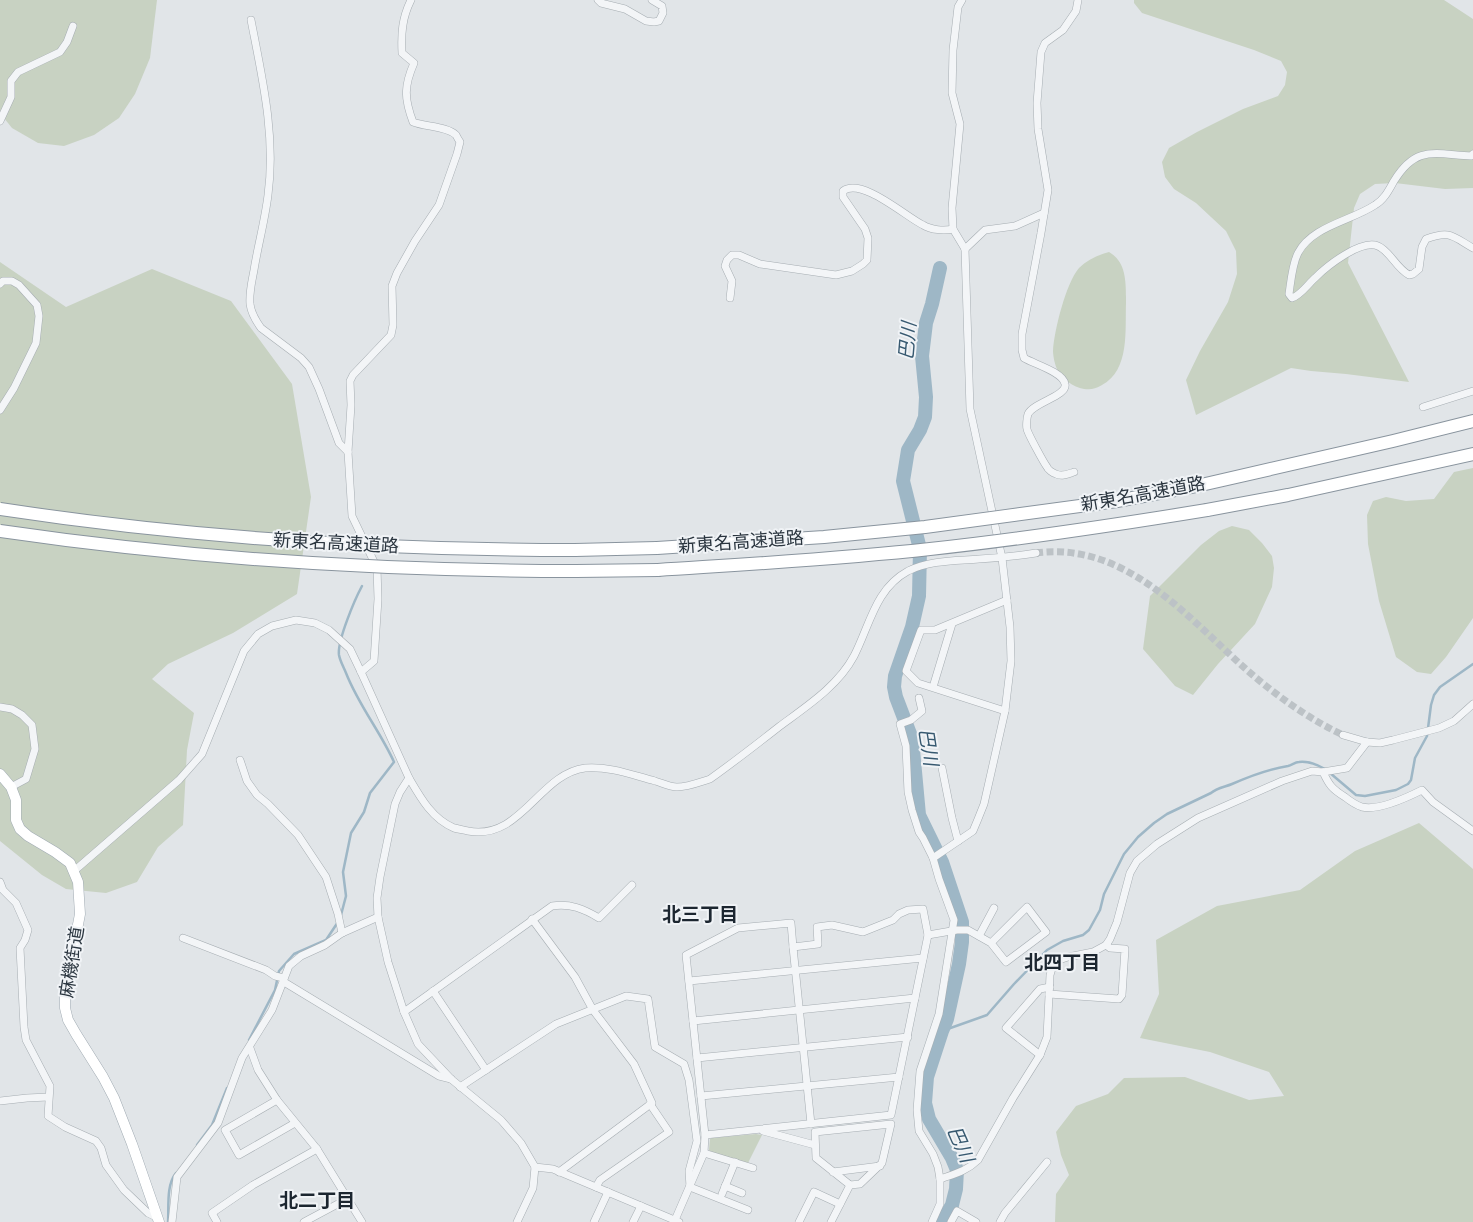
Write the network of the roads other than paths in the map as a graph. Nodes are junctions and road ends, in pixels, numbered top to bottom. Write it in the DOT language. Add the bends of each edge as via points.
graph roads {
  1 [pos="411,0"];
  2 [pos="598,0"];
  3 [pos="652,0"];
  4 [pos="962,0"];
  5 [pos="1078,0"];
  6 [pos="250,20"];
  7 [pos="73,26"];
  8 [pos="0,121"];
  9 [pos="1473,154"];
  10 [pos="1044,213"];
  11 [pos="954,229"];
  12 [pos="1473,248"];
  13 [pos="965,249"];
  14 [pos="0,284"];
  15 [pos="730,298"];
  16 [pos="1473,391"];
  17 [pos="1423,407"];
  18 [pos="0,410"];
  19 [pos="1473,420"];
  20 [pos="348,452"];
  21 [pos="1473,454"];
  22 [pos="1074,472"];
  23 [pos="0,509"];
  24 [pos="0,531"];
  25 [pos="1036,553"];
  26 [pos="1002,558"];
  27 [pos="1006,600"];
  28 [pos="952,624"];
  29 [pos="361,672"];
  30 [pos="933,687"];
  31 [pos="919,698"];
  32 [pos="1473,704"];
  33 [pos="0,707"];
  34 [pos="1004,711"];
  35 [pos="1343,735"];
  36 [pos="1367,742"];
  37 [pos="240,760"];
  38 [pos="942,768"];
  39 [pos="1323,772"];
  40 [pos="0,774"];
  41 [pos="409,778"];
  42 [pos="12,787"];
  43 [pos="1473,831"];
  44 [pos="958,841"];
  45 [pos="934,857"];
  46 [pos="74,871"];
  47 [pos="0,882"];
  48 [pos="632,885"];
  49 [pos="994,908"];
  50 [pos="378,917"];
  51 [pos="532,919"];
  52 [pos="955,931"];
  53 [pos="342,932"];
  54 [pos="928,935"];
  55 [pos="979,936"];
  56 [pos="183,938"];
  57 [pos="992,943"];
  58 [pos="1106,945"];
  59 [pos="794,947"];
  60 [pos="923,958"];
  61 [pos="796,970"];
  62 [pos="281,978"];
  63 [pos="689,981"];
  64 [pos="1049,990"];
  65 [pos="433,991"];
  66 [pos="916,998"];
  67 [pos="800,1009"];
  68 [pos="594,1010"];
  69 [pos="404,1012"];
  70 [pos="693,1020"];
  71 [pos="908,1037"];
  72 [pos="804,1047"];
  73 [pos="250,1048"];
  74 [pos="1040,1055"];
  75 [pos="697,1058"];
  76 [pos="486,1070"];
  77 [pos="899,1077"];
  78 [pos="451,1079"];
  79 [pos="808,1086"];
  80 [pos="460,1087"];
  81 [pos="701,1096"];
  82 [pos="48,1097"];
  83 [pos="277,1100"];
  84 [pos="0,1101"];
  85 [pos="650,1104"];
  86 [pos="295,1122"];
  87 [pos="811,1124"];
  88 [pos="758,1130"];
  89 [pos="706,1135"];
  90 [pos="815,1145"];
  91 [pos="317,1149"];
  92 [pos="704,1153"];
  93 [pos="735,1162"];
  94 [pos="1047,1162"];
  95 [pos="880,1166"];
  96 [pos="535,1167"];
  97 [pos="753,1168"];
  98 [pos="559,1172"];
  99 [pos="833,1172"];
  100 [pos="940,1179"];
  101 [pos="850,1185"];
  102 [pos="725,1186"];
  103 [pos="596,1187"];
  104 [pos="690,1187"];
  105 [pos="608,1192"];
  106 [pos="742,1192"];
  107 [pos="722,1194"];
  108 [pos="347,1198"];
  109 [pos="840,1204"];
  110 [pos="641,1206"];
  111 [pos="748,1210"];
  112 [pos="158,1220"];
  113 [pos="677,1221"];
  114 [pos="172,1222"];
  115 [pos="217,1222"];
  116 [pos="304,1222"];
  117 [pos="362,1222"];
  118 [pos="517,1222"];
  119 [pos="594,1222"];
  120 [pos="633,1222"];
  121 [pos="799,1222"];
  122 [pos="831,1222"];
  123 [pos="932,1222"];
  124 [pos="951,1222"];
  125 [pos="976,1222"];
  126 [pos="1000,1222"];
  1 -- 20 [label="street" via="401,35 402,53 414,63 407,80 409,112 413,122 445,129 455,134 460,142 439,205 396,273 392,286 391,335 350,381"];
  2 -- 3 [label="street" via="625,9 646,21 659,21 662,6"];
  4 -- 11 [label="street" via="958,7 953,60 952,93 960,124 952,208"];
  5 -- 10 [label="street" via="1076,11 1064,30 1045,43 1041,52 1037,103 1048,190"];
  6 -- 20 [label="street" via="263,79 270,166 250,306 261,328 309,368 339,443"];
  7 -- 8 [label="street" via="60,52 18,72 10,81 11,96"];
  9 -- 12 [label="street" via="1432,153 1413,158 1376,205 1333,224 1304,244 1294,262 1289,294 1292,298 1297,296 1338,260 1369,244 1383,249 1402,272 1409,275 1420,269 1426,239 1440,233 1449,234"];
  10 -- 13 [label="street" via="1015,226 985,230"];
  10 -- 22 [label="street" via="1022,334 1022,350 1024,358 1058,374 1065,387 1061,394 1037,405 1028,415 1027,429 1047,468 1055,474"];
  11 -- 13 [label="street"];
  11 -- 15 [label="street" via="924,226 878,196 847,188 843,197 868,238 867,260 863,264 836,275 760,264 732,255 725,266 732,281"];
  13 -- 26 [label="street" via="970,409"];
  14 -- 18 [label="street" via="12,281 19,285 36,305 39,316 36,343"];
  16 -- 17 [label="street"];
  19 -- 23 [label="highway, 新東名高速道路, bridge" via="1201,485 1117,501 824,537 657,548 493,550 290,541 178,532"];
  20 -- 29 [label="street" via="352,516 377,568 378,582 374,661"];
  21 -- 24 [label="highway, 新東名高速道路, bridge" via="1288,495 1124,524 928,550 658,570 494,571 288,562 178,553"];
  25 -- 26 [label="street"];
  26 -- 27 [label="street"];
  26 -- 41 [label="street" via="933,563 919,566 895,580 875,606 854,656 839,677 817,699 710,779 676,787 620,771 584,768 553,784 513,820 496,829 476,832 454,828 434,815"];
  27 -- 28 [label="street"];
  27 -- 34 [label="street" via="1011,662"];
  28 -- 30 [label="street"];
  28 -- 30 [label="street" via="935,630 921,630 906,671 918,683"];
  29 -- 41 [label="street"];
  29 -- 46 [label="street" via="350,650 329,630 315,623 296,620 272,626 258,634 244,651 202,754 179,780"];
  30 -- 34 [label="street"];
  31 -- 45 [label="street" via="922,711 900,724 906,746 912,810 919,832"];
  32 -- 36 [label="street" via="1454,721 1439,728 1380,743"];
  33 -- 42 [label="street" via="12,708 32,725 35,749 26,779"];
  34 -- 44 [label="street" via="984,804 973,831"];
  35 -- 36 [label="street"];
  36 -- 39 [label="street" via="1347,768"];
  37 -- 53 [label="street" via="256,795 298,835 326,877"];
  38 -- 44 [label="street"];
  39 -- 43 [label="street" via="1331,787 1363,807 1400,801 1422,790"];
  39 -- 58 [label="street" via="1312,771 1282,781 1207,814 1146,853 1130,874 1117,922"];
  40 -- 42 [label="main road"];
  41 -- 50 [label="street" via="395,804 380,876"];
  42 -- 46 [label="main road" via="20,829 55,852"];
  44 -- 45 [label="street"];
  45 -- 52 [label="street"];
  46 -- 112 [label="main road, 麻機街道" via="80,914 65,1008 68,1020 114,1098"];
  47 -- 82 [label="street" via="16,903 28,930 20,948 24,1027 26,1040 50,1086"];
  48 -- 51 [label="street" via="599,918 584,908 560,905 552,906"];
  49 -- 55 [label="street"];
  50 -- 53 [label="street"];
  50 -- 69 [label="street"];
  51 -- 65 [label="street"];
  51 -- 68 [label="street" via="575,977"];
  52 -- 54 [label="street"];
  52 -- 55 [label="street" via="968,930"];
  52 -- 100 [label="street" via="939,1014 920,1071 917,1110 919,1132 933,1154"];
  53 -- 62 [label="street" via="325,945 301,956"];
  54 -- 59 [label="street" via="923,909 908,910 863,932 832,925 817,926 818,944"];
  54 -- 60 [label="street"];
  55 -- 57 [label="street"];
  56 -- 62 [label="street"];
  57 -- 57 [label="street" via="1006,962 1046,932 1027,906"];
  58 -- 64 [label="street" via="1093,952 1059,960 1050,974"];
  58 -- 64 [label="street" via="1125,949 1119,999"];
  59 -- 61 [label="street"];
  59 -- 63 [label="street" via="791,923 738,928 686,955"];
  60 -- 61 [label="street"];
  60 -- 66 [label="street"];
  61 -- 63 [label="street"];
  61 -- 67 [label="street"];
  62 -- 73 [label="street" via="272,1010"];
  62 -- 78 [label="street" via="439,1076"];
  63 -- 70 [label="street"];
  64 -- 74 [label="street" via="1047,1037"];
  64 -- 74 [label="street" via="1040,989 1006,1028"];
  65 -- 69 [label="street"];
  65 -- 76 [label="street"];
  66 -- 67 [label="street"];
  66 -- 71 [label="street"];
  67 -- 70 [label="street"];
  67 -- 72 [label="street"];
  68 -- 76 [label="street" via="556,1024"];
  68 -- 85 [label="street" via="634,1064"];
  68 -- 104 [label="street" via="626,996 648,999 655,1047 684,1064 697,1141 689,1171"];
  69 -- 78 [label="street" via="418,1044"];
  70 -- 75 [label="street"];
  71 -- 72 [label="street"];
  71 -- 77 [label="street"];
  72 -- 75 [label="street"];
  72 -- 79 [label="street"];
  73 -- 83 [label="street" via="258,1070"];
  73 -- 114 [label="street" via="242,1058 218,1123 177,1177"];
  74 -- 100 [label="street" via="978,1160 962,1173"];
  75 -- 81 [label="street"];
  76 -- 80 [label="street"];
  77 -- 79 [label="street"];
  77 -- 87 [label="street" via="891,1115"];
  78 -- 80 [label="street"];
  79 -- 81 [label="street"];
  79 -- 87 [label="street"];
  80 -- 96 [label="street" via="501,1120 521,1143"];
  81 -- 89 [label="street"];
  82 -- 84 [label="street"];
  82 -- 112 [label="street" via="48,1116 65,1128 96,1141 106,1165 124,1190"];
  83 -- 86 [label="street"];
  83 -- 86 [label="street" via="225,1130 239,1154"];
  85 -- 98 [label="street"];
  85 -- 103 [label="street" via="669,1132 600,1180"];
  86 -- 91 [label="street"];
  87 -- 88 [label="street"];
  88 -- 89 [label="street"];
  88 -- 90 [label="street"];
  89 -- 92 [label="street"];
  90 -- 95 [label="street" via="814,1132 891,1124"];
  90 -- 99 [label="street" via="816,1158"];
  91 -- 108 [label="street"];
  91 -- 115 [label="street" via="253,1185 212,1213"];
  92 -- 93 [label="street"];
  92 -- 104 [label="street"];
  93 -- 97 [label="street"];
  93 -- 102 [label="street"];
  94 -- 126 [label="street"];
  95 -- 99 [label="street"];
  95 -- 101 [label="street" via="860,1184"];
  96 -- 98 [label="street"];
  96 -- 118 [label="street" via="533,1188"];
  98 -- 103 [label="street"];
  99 -- 101 [label="street"];
  100 -- 123 [label="street" via="940,1204"];
  101 -- 109 [label="street"];
  102 -- 106 [label="street"];
  102 -- 107 [label="street"];
  103 -- 105 [label="street"];
  104 -- 111 [label="street"];
  104 -- 113 [label="street"];
  105 -- 110 [label="street"];
  105 -- 119 [label="street"];
  108 -- 116 [label="street"];
  108 -- 117 [label="street"];
  109 -- 121 [label="street" via="814,1192"];
  109 -- 122 [label="street"];
  110 -- 113 [label="street"];
  110 -- 120 [label="street"];
  124 -- 125 [label="street" via="957,1212"];
}
